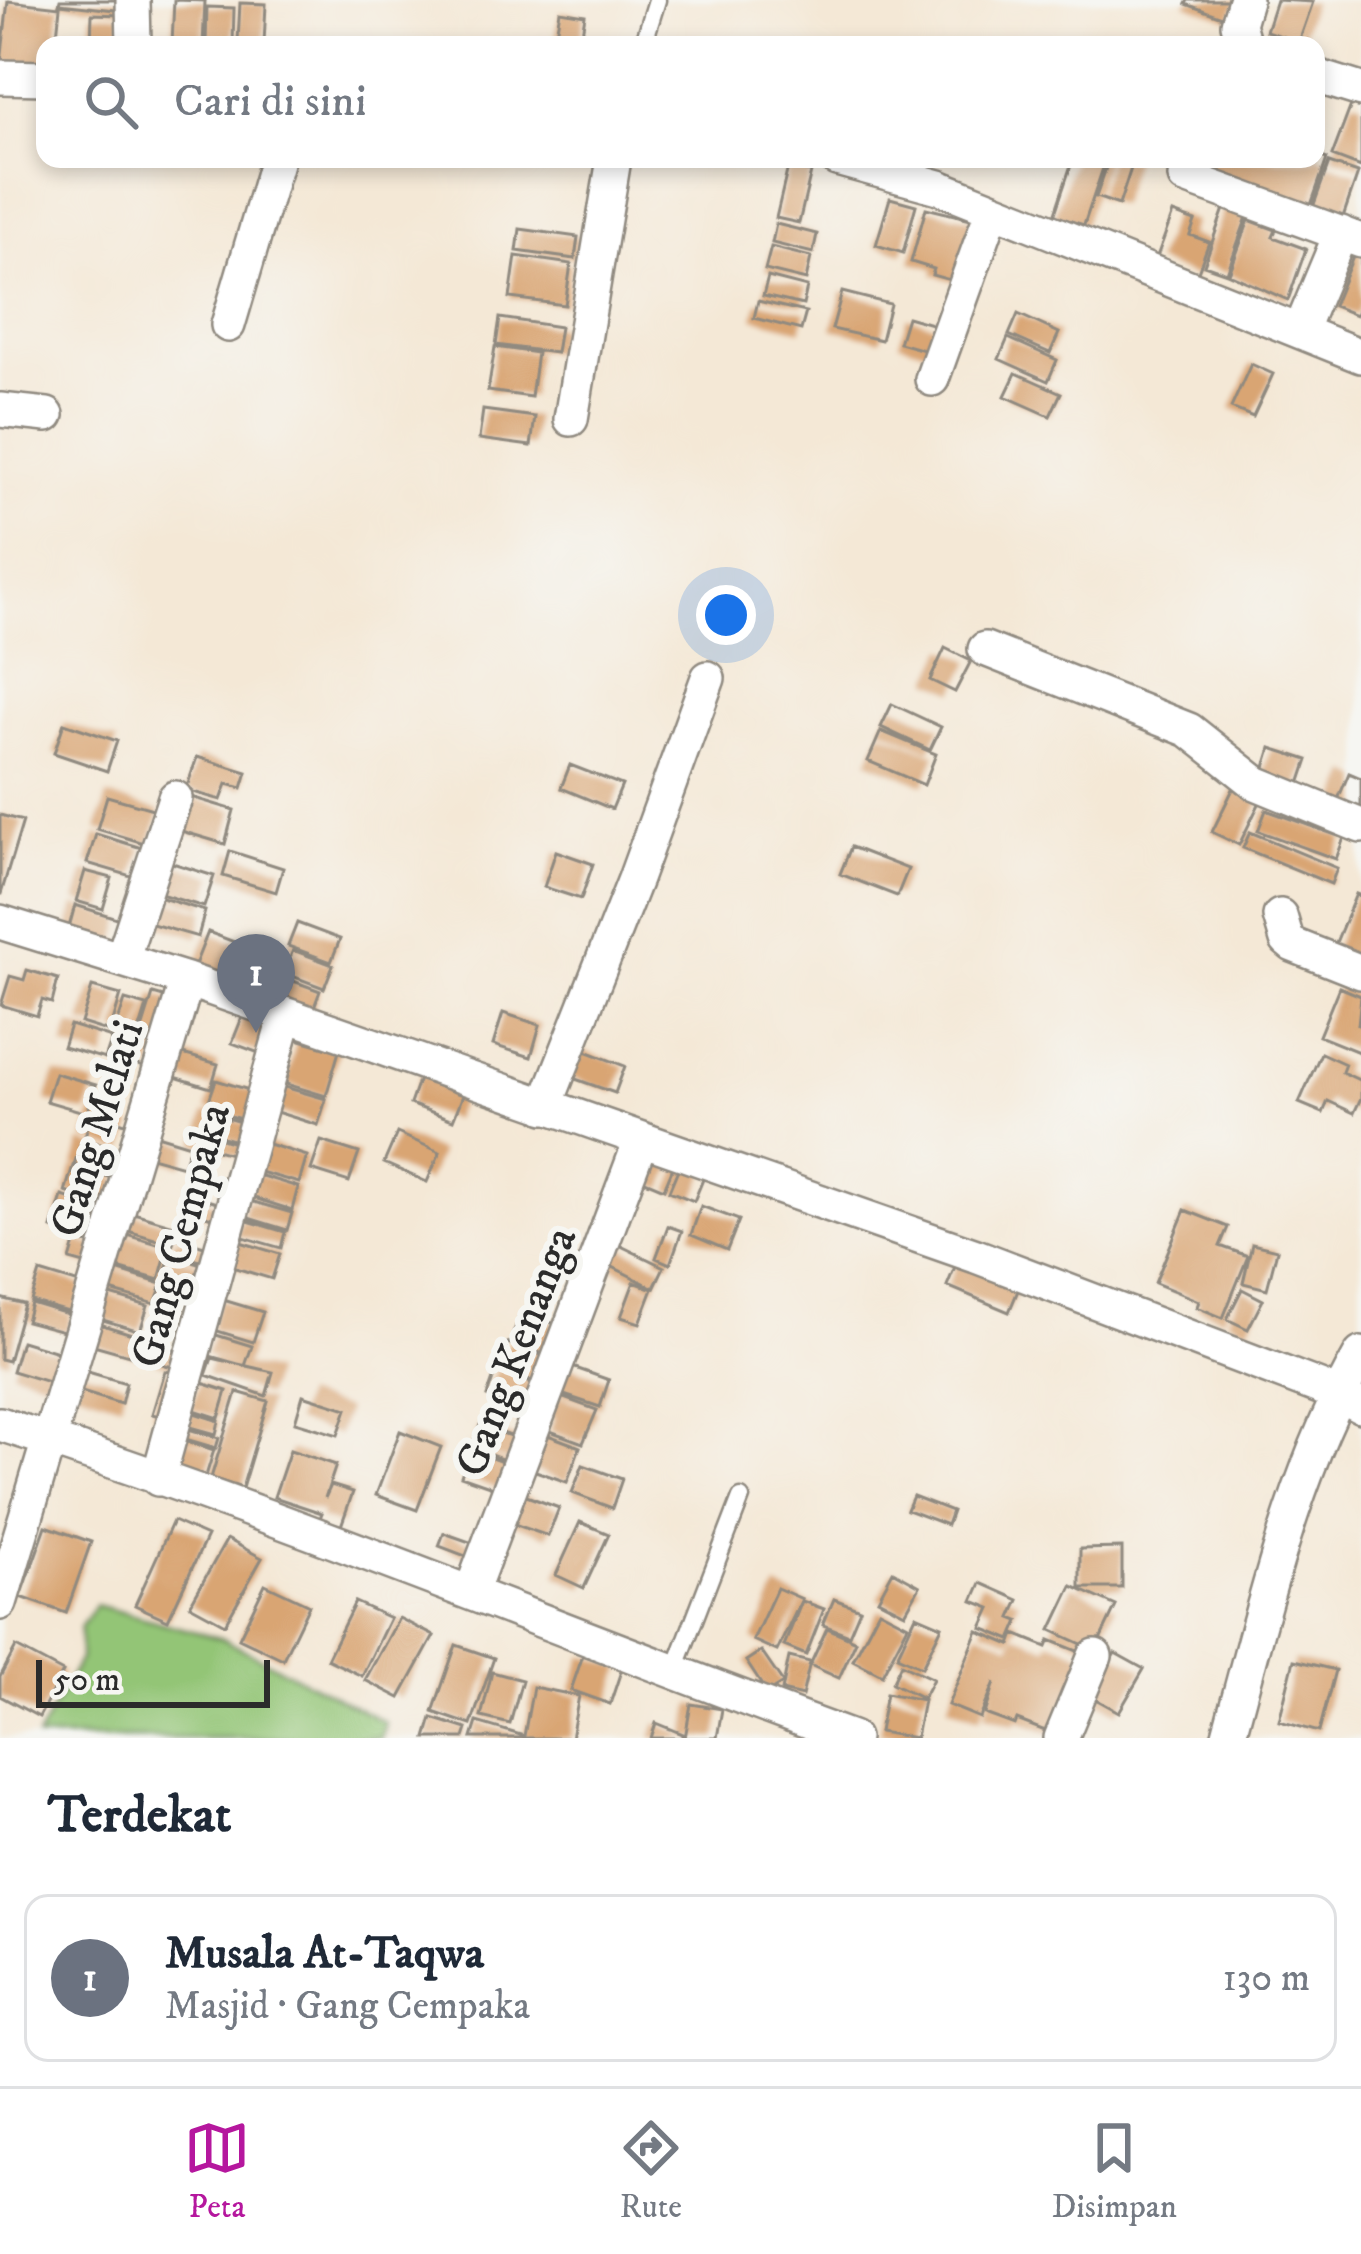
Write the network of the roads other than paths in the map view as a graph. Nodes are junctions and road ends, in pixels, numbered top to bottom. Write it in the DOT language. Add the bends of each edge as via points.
graph roads {
  1 [pos="133,0"];
  2 [pos="657,0"];
  3 [pos="134,36"];
  4 [pos="646,36"];
  5 [pos="0,77"];
  6 [pos="36,78"];
  7 [pos="1325,79"];
  8 [pos="1361,90"];
  9 [pos="274,168"];
  10 [pos="613,168"];
  11 [pos="868,168"];
  12 [pos="1185,176"];
  13 [pos="993,209"];
  14 [pos="1351,237"];
  15 [pos="228,325"];
  16 [pos="1300,332"];
  17 [pos="1361,356"];
  18 [pos="932,379"];
  19 [pos="0,410"];
  20 [pos="47,415"];
  21 [pos="571,419"];
  22 [pos="985,649"];
  23 [pos="708,678"];
  24 [pos="175,798"];
  25 [pos="1361,826"];
  26 [pos="1280,916"];
  27 [pos="0,922"];
  28 [pos="122,960"];
  29 [pos="1361,973"];
  30 [pos="187,980"];
  31 [pos="286,1015"];
  32 [pos="544,1107"];
  33 [pos="641,1141"];
  34 [pos="1361,1354"];
  35 [pos="1350,1400"];
  36 [pos="0,1424"];
  37 [pos="49,1440"];
  38 [pos="158,1480"];
  39 [pos="741,1498"];
  40 [pos="471,1592"];
  41 [pos="0,1603"];
  42 [pos="1095,1656"];
  43 [pos="674,1673"];
  44 [pos="852,1738"];
  45 [pos="1061,1738"];
  46 [pos="1228,1738"];
  1 -- 3 [label="street"];
  2 -- 4 [label="lane"];
  5 -- 6 [label="street"];
  7 -- 8 [label="street"];
  9 -- 15 [label="street"];
  10 -- 21 [label="street"];
  11 -- 13 [label="street"];
  12 -- 14 [label="street"];
  13 -- 16 [label="street"];
  13 -- 18 [label="street"];
  14 -- 16 [label="street"];
  16 -- 17 [label="street"];
  19 -- 20 [label="street"];
  22 -- 25 [label="street" via="1189,730 1256,783"];
  23 -- 32 [label="street"];
  24 -- 28 [label="street"];
  26 -- 29 [label="street" via="1293,945"];
  27 -- 28 [label="street"];
  28 -- 30 [label="street"];
  30 -- 31 [label="street"];
  30 -- 37 [label="street, Gang Melati"];
  31 -- 32 [label="street"];
  31 -- 38 [label="street, Gang Cempaka"];
  32 -- 33 [label="street"];
  33 -- 35 [label="street" via="976,1256"];
  33 -- 40 [label="street, Gang Kenanga"];
  34 -- 35 [label="street"];
  35 -- 46 [label="street" via="1290,1513"];
  36 -- 37 [label="street"];
  37 -- 38 [label="street"];
  37 -- 41 [label="street, Gang Melati"];
  38 -- 40 [label="street"];
  39 -- 43 [label="lane"];
  40 -- 43 [label="street"];
  42 -- 45 [label="street"];
  43 -- 44 [label="street"];
}
